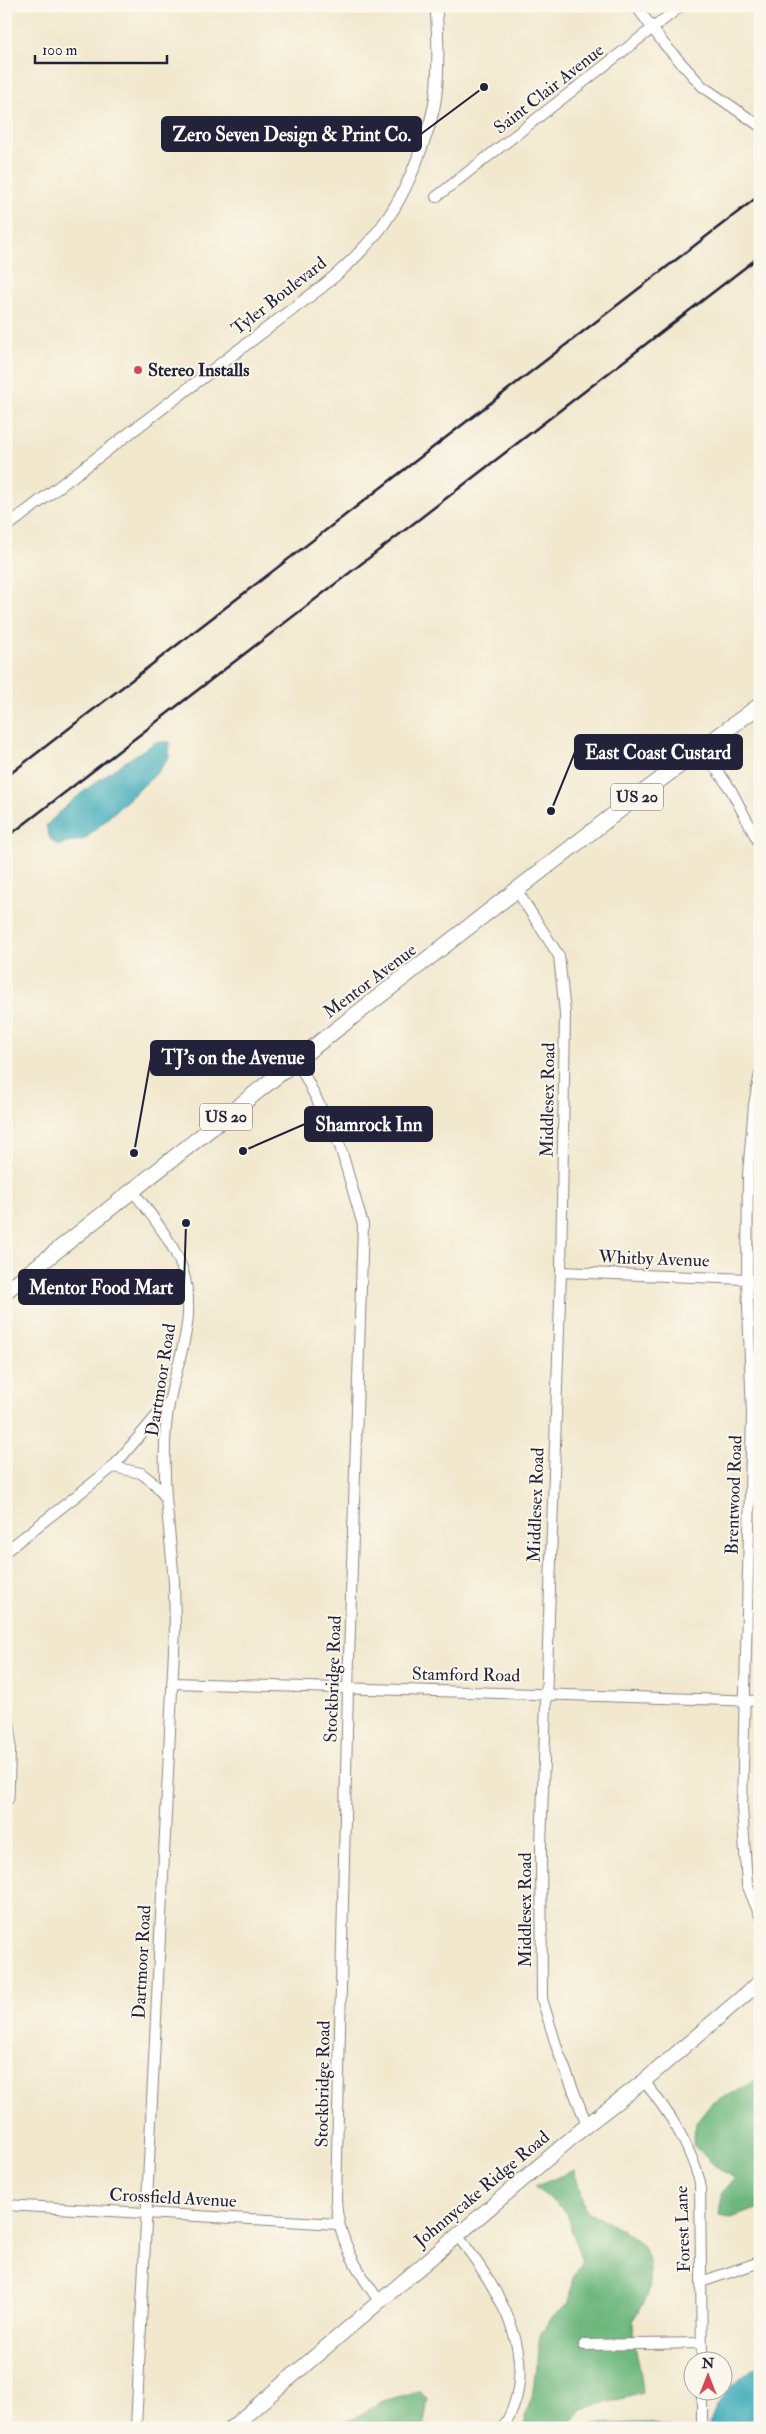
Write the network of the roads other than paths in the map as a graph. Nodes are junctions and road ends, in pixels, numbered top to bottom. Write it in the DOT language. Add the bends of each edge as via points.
graph roads {
  1 [pos="436,6"];
  2 [pos="636,6"];
  3 [pos="681,6"];
  4 [pos="652,28"];
  5 [pos="760,126"];
  6 [pos="436,197"];
  7 [pos="6,527"];
  8 [pos="760,705"];
  9 [pos="702,749"];
  10 [pos="760,845"];
  11 [pos="517,891"];
  12 [pos="297,1060"];
  13 [pos="760,1073"];
  14 [pos="133,1191"];
  15 [pos="561,1272"];
  16 [pos="747,1279"];
  17 [pos="6,1291"];
  18 [pos="170,1400"];
  19 [pos="113,1467"];
  20 [pos="166,1498"];
  21 [pos="6,1551"];
  22 [pos="172,1683"];
  23 [pos="348,1689"];
  24 [pos="546,1693"];
  25 [pos="744,1701"];
  26 [pos="760,1701"];
  27 [pos="6,1719"];
  28 [pos="6,1798"];
  29 [pos="760,1916"];
  30 [pos="760,1982"];
  31 [pos="644,2081"];
  32 [pos="587,2125"];
  33 [pos="6,2205"];
  34 [pos="146,2212"];
  35 [pos="338,2224"];
  36 [pos="456,2235"];
  37 [pos="760,2262"];
  38 [pos="701,2282"];
  39 [pos="380,2302"];
  40 [pos="701,2343"];
  41 [pos="584,2345"];
  42 [pos="701,2352"];
  43 [pos="702,2402"];
  44 [pos="136,2428"];
  45 [pos="231,2428"];
  46 [pos="503,2428"];
  47 [pos="702,2428"];
  1 -- 7 [label="street, Tyler Boulevard" via="438,56 436,95 430,124 403,194 381,229 354,260 323,286"];
  2 -- 4 [label="street"];
  3 -- 4 [label="street, Saint Clair Avenue"];
  4 -- 5 [label="street" via="702,86"];
  4 -- 6 [label="street, Saint Clair Avenue"];
  8 -- 9 [label="main road, Mentor Avenue / US 20"];
  9 -- 10 [label="street" via="731,790"];
  9 -- 11 [label="main road, Mentor Avenue / US 20"];
  11 -- 12 [label="main road, Mentor Avenue / US 20"];
  11 -- 15 [label="street, Middlesex Road" via="559,956 565,1013"];
  12 -- 14 [label="main road, Mentor Avenue / US 20"];
  12 -- 23 [label="street, Stockbridge Road" via="340,1146 363,1225"];
  13 -- 16 [label="street, Brentwood Road" via="748,1174"];
  14 -- 17 [label="main road, Mentor Avenue / US 20"];
  14 -- 18 [label="street, Dartmoor Road" via="170,1245 182,1267 186,1284 188,1334"];
  15 -- 16 [label="street, Whitby Avenue"];
  15 -- 24 [label="street, Middlesex Road"];
  16 -- 25 [label="street, Brentwood Road" via="752,1415"];
  18 -- 19 [label="street"];
  18 -- 20 [label="street, Dartmoor Road"];
  19 -- 20 [label="street" via="140,1473"];
  19 -- 21 [label="street"];
  20 -- 22 [label="street, Dartmoor Road" via="175,1603"];
  22 -- 23 [label="street, Stamford Road"];
  22 -- 34 [label="street, Dartmoor Road"];
  23 -- 24 [label="street, Stamford Road"];
  23 -- 35 [label="street, Stockbridge Road"];
  24 -- 25 [label="street, Stamford Road"];
  24 -- 32 [label="street, Middlesex Road" via="541,1846 542,1999"];
  25 -- 26 [label="street, Stamford Road"];
  25 -- 29 [label="street, Brentwood Road" via="742,1807 747,1884"];
  27 -- 28 [label="main road"];
  30 -- 31 [label="main road, Johnnycake Ridge Road"];
  31 -- 32 [label="main road, Johnnycake Ridge Road"];
  31 -- 38 [label="street, Forest Lane" via="673,2119 700,2182"];
  32 -- 36 [label="main road, Johnnycake Ridge Road"];
  33 -- 34 [label="street, Crossfield Avenue"];
  34 -- 35 [label="street, Crossfield Avenue"];
  34 -- 44 [label="street, Dartmoor Road"];
  35 -- 39 [label="street, Stockbridge Road" via="357,2268"];
  36 -- 39 [label="main road, Johnnycake Ridge Road"];
  36 -- 46 [label="street" via="500,2297 517,2344 519,2387"];
  37 -- 38 [label="street"];
  38 -- 40 [label="street, Forest Lane"];
  39 -- 45 [label="main road, Johnnycake Ridge Road"];
  40 -- 41 [label="street"];
  40 -- 42 [label="street, Forest Lane"];
  43 -- 47 [label="street"];
}
